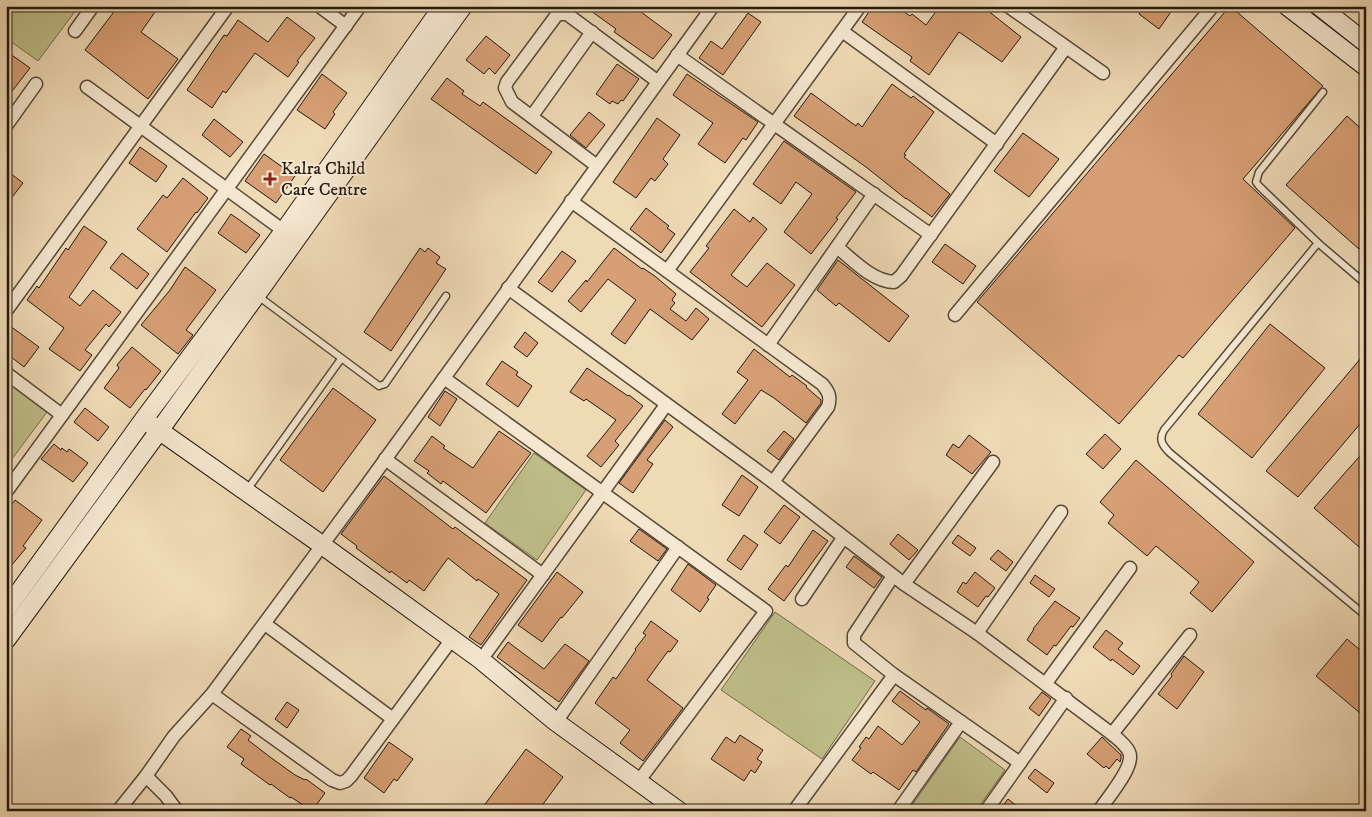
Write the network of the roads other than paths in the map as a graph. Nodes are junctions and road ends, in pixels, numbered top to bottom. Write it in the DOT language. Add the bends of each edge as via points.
graph roads {
  1 [pos="93,6"];
  2 [pos="228,6"];
  3 [pos="319,6"];
  4 [pos="360,6"];
  5 [pos="443,6"];
  6 [pos="463,6"];
  7 [pos="713,6"];
  8 [pos="860,6"];
  9 [pos="1008,6"];
  10 [pos="1212,6"];
  11 [pos="1287,6"];
  12 [pos="1319,6"];
  13 [pos="346,26"];
  14 [pos="75,30"];
  15 [pos="842,31"];
  16 [pos="592,32"];
  17 [pos="1366,43"];
  18 [pos="1066,47"];
  19 [pos="677,55"];
  20 [pos="1366,67"];
  21 [pos="1102,74"];
  22 [pos="658,81"];
  23 [pos="36,84"];
  24 [pos="87,87"];
  25 [pos="1323,92"];
  26 [pos="532,116"];
  27 [pos="774,124"];
  28 [pos="6,126"];
  29 [pos="140,126"];
  30 [pos="997,144"];
  31 [pos="597,166"];
  32 [pos="227,189"];
  33 [pos="874,194"];
  34 [pos="571,201"];
  35 [pos="284,231"];
  36 [pos="931,234"];
  37 [pos="1318,243"];
  38 [pos="837,247"];
  39 [pos="667,270"];
  40 [pos="1366,284"];
  41 [pos="508,288"];
  42 [pos="250,290"];
  43 [pos="446,296"];
  44 [pos="6,311"];
  45 [pos="955,315"];
  46 [pos="768,345"];
  47 [pos="342,359"];
  48 [pos="6,373"];
  49 [pos="444,378"];
  50 [pos="666,405"];
  51 [pos="62,415"];
  52 [pos="144,420"];
  53 [pos="159,431"];
  54 [pos="385,459"];
  55 [pos="993,462"];
  56 [pos="773,482"];
  57 [pos="6,491"];
  58 [pos="246,491"];
  59 [pos="602,493"];
  60 [pos="1061,512"];
  61 [pos="843,538"];
  62 [pos="322,545"];
  63 [pos="678,547"];
  64 [pos="1130,568"];
  65 [pos="543,575"];
  66 [pos="893,576"];
  67 [pos="904,584"];
  68 [pos="802,599"];
  69 [pos="6,610"];
  70 [pos="1366,616"];
  71 [pos="264,624"];
  72 [pos="977,633"];
  73 [pos="1190,635"];
  74 [pos="452,639"];
  75 [pos="6,640"];
  76 [pos="482,660"];
  77 [pos="894,675"];
  78 [pos="1046,683"];
  79 [pos="212,694"];
  80 [pos="1066,698"];
  81 [pos="392,720"];
  82 [pos="556,722"];
  83 [pos="961,722"];
  84 [pos="1112,734"];
  85 [pos="1020,763"];
  86 [pos="146,776"];
  87 [pos="638,782"];
  88 [pos="118,811"];
  89 [pos="177,811"];
  90 [pos="679,811"];
  91 [pos="794,811"];
  92 [pos="898,811"];
  93 [pos="986,811"];
  94 [pos="1099,811"];
  1 -- 14 [label="street"];
  2 -- 29 [label="street"];
  3 -- 13 [label="street"];
  4 -- 13 [label="street"];
  5 -- 35 [label="street"];
  6 -- 42 [label="street"];
  7 -- 19 [label="street"];
  8 -- 15 [label="street"];
  9 -- 18 [label="street"];
  10 -- 45 [label="street"];
  11 -- 20 [label="street"];
  12 -- 17 [label="street"];
  13 -- 32 [label="street"];
  15 -- 27 [label="street"];
  15 -- 30 [label="street"];
  16 -- 22 [label="street"];
  16 -- 26 [label="street"];
  16 -- 26 [label="street" via="567,14 556,16 507,82 505,88 512,102"];
  18 -- 21 [label="street"];
  18 -- 30 [label="street"];
  19 -- 22 [label="street"];
  19 -- 27 [label="street"];
  22 -- 31 [label="street"];
  23 -- 28 [label="street"];
  24 -- 29 [label="street"];
  25 -- 37 [label="lane" via="1259,172 1256,182"];
  26 -- 31 [label="street"];
  27 -- 33 [label="street"];
  27 -- 39 [label="street"];
  29 -- 32 [label="street"];
  29 -- 44 [label="street"];
  30 -- 36 [label="street"];
  31 -- 34 [label="street"];
  32 -- 35 [label="street"];
  32 -- 51 [label="street"];
  33 -- 36 [label="street"];
  33 -- 38 [label="street"];
  34 -- 39 [label="street"];
  34 -- 41 [label="street"];
  35 -- 42 [label="street"];
  36 -- 38 [label="street" via="894,282 884,282 875,277"];
  37 -- 40 [label="lane"];
  37 -- 70 [label="lane" via="1164,430 1162,444"];
  38 -- 46 [label="street"];
  39 -- 46 [label="street"];
  41 -- 49 [label="street"];
  41 -- 50 [label="street"];
  42 -- 47 [label="lane"];
  42 -- 52 [label="street"];
  42 -- 53 [label="street"];
  43 -- 47 [label="lane" via="382,386"];
  46 -- 56 [label="street" via="822,384 830,398 828,407"];
  47 -- 58 [label="lane"];
  48 -- 51 [label="street"];
  49 -- 54 [label="street"];
  49 -- 59 [label="street"];
  50 -- 56 [label="street"];
  50 -- 59 [label="street"];
  51 -- 57 [label="street"];
  52 -- 53 [label="street"];
  52 -- 69 [label="street"];
  53 -- 58 [label="street"];
  53 -- 75 [label="street"];
  54 -- 62 [label="street"];
  54 -- 65 [label="street"];
  55 -- 67 [label="street"];
  56 -- 61 [label="street"];
  58 -- 62 [label="street"];
  59 -- 63 [label="street"];
  59 -- 65 [label="street"];
  60 -- 72 [label="street"];
  61 -- 66 [label="street"];
  61 -- 68 [label="street"];
  62 -- 71 [label="street"];
  62 -- 74 [label="street"];
  63 -- 82 [label="street"];
  63 -- 87 [label="street" via="766,611"];
  64 -- 78 [label="street"];
  65 -- 76 [label="street"];
  66 -- 67 [label="street"];
  66 -- 77 [label="street" via="853,639 857,648"];
  67 -- 72 [label="street"];
  71 -- 79 [label="street"];
  71 -- 81 [label="street"];
  72 -- 78 [label="street"];
  73 -- 84 [label="street"];
  74 -- 76 [label="street"];
  74 -- 81 [label="street"];
  76 -- 82 [label="street"];
  77 -- 83 [label="street"];
  77 -- 91 [label="street"];
  78 -- 80 [label="street"];
  79 -- 81 [label="street" via="340,783 346,781"];
  79 -- 86 [label="street" via="174,736"];
  80 -- 84 [label="street"];
  80 -- 85 [label="street"];
  82 -- 87 [label="street"];
  83 -- 85 [label="street"];
  83 -- 92 [label="street"];
  84 -- 94 [label="street" via="1128,749 1131,759"];
  85 -- 93 [label="street"];
  86 -- 88 [label="street"];
  86 -- 89 [label="street"];
  87 -- 90 [label="street"];
}
